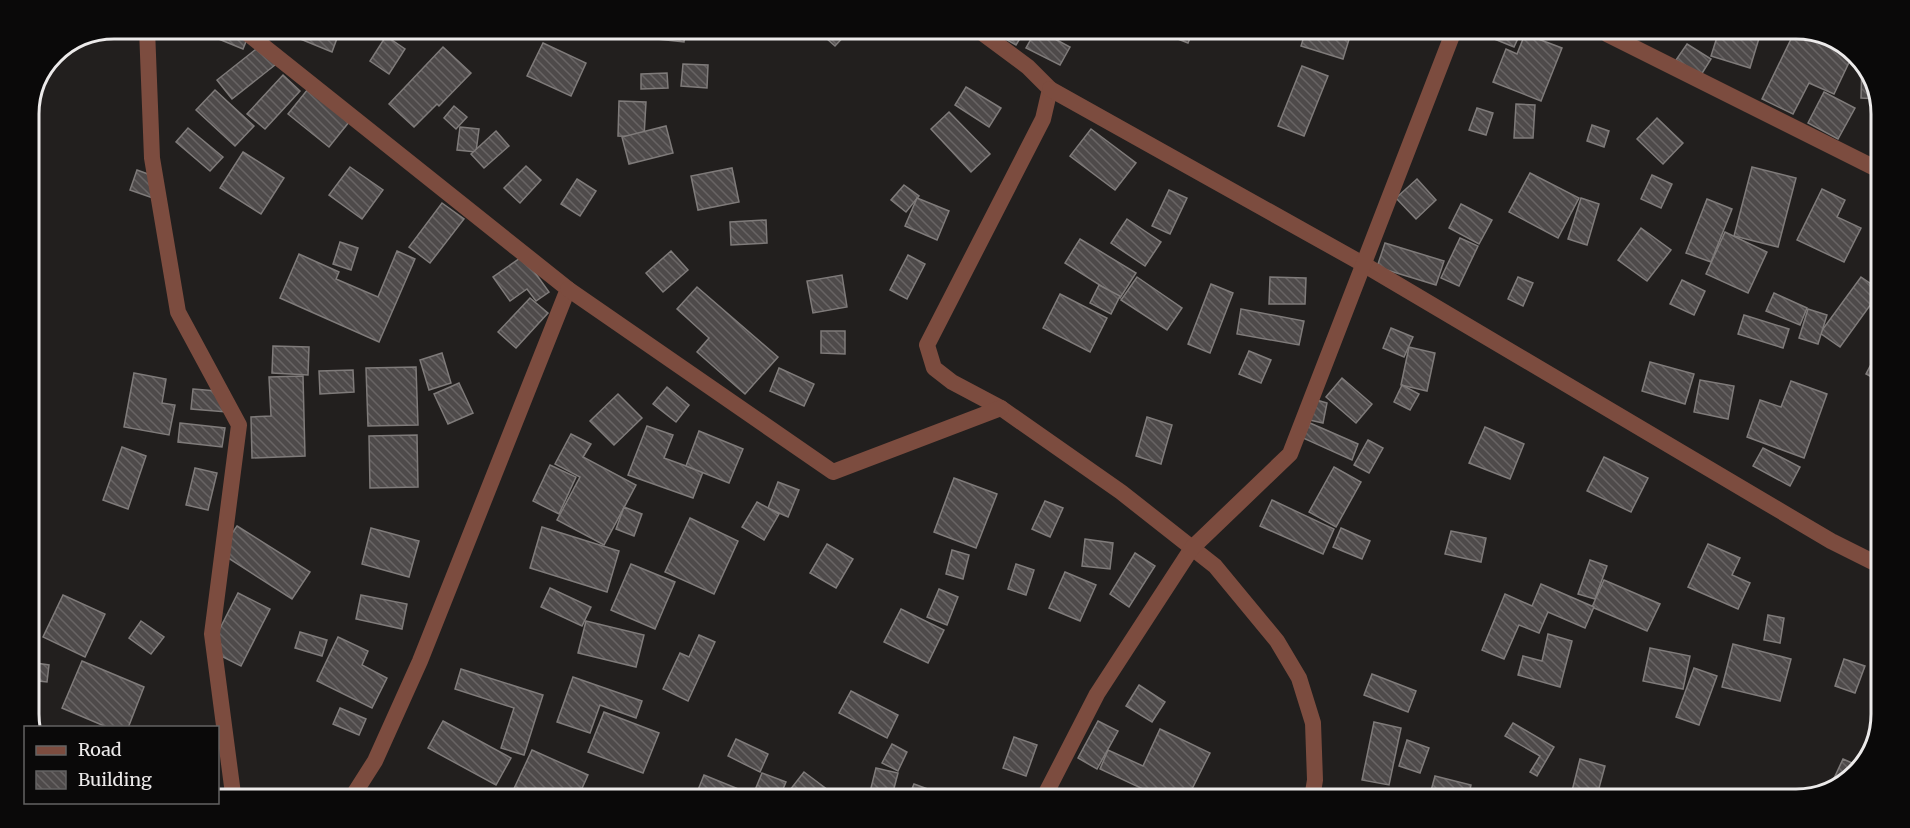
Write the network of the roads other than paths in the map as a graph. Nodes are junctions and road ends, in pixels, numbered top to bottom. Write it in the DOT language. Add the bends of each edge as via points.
graph roads {
  1 [pos="147,39"];
  2 [pos="255,39"];
  3 [pos="990,39"];
  4 [pos="1451,39"];
  5 [pos="1617,39"];
  6 [pos="1050,89"];
  7 [pos="1871,166"];
  8 [pos="1363,264"];
  9 [pos="568,289"];
  10 [pos="1001,408"];
  11 [pos="1192,548"];
  12 [pos="1871,561"];
  13 [pos="232,789"];
  14 [pos="357,789"];
  15 [pos="1048,789"];
  16 [pos="1314,789"];
  1 -- 13 [label="street" via="152,158 178,312 239,425 212,634"];
  2 -- 9 [label="street"];
  3 -- 6 [label="street"];
  4 -- 8 [label="street"];
  5 -- 7 [label="street"];
  6 -- 8 [label="street"];
  6 -- 10 [label="street" via="1044,119 927,345 934,368"];
  8 -- 11 [label="street" via="1290,454"];
  8 -- 12 [label="street"];
  9 -- 10 [label="street" via="833,472"];
  9 -- 14 [label="street" via="420,661 375,761"];
  10 -- 11 [label="street" via="1121,492"];
  11 -- 15 [label="street" via="1097,694"];
  11 -- 16 [label="street" via="1215,566 1277,641 1299,678 1313,723"];
}
